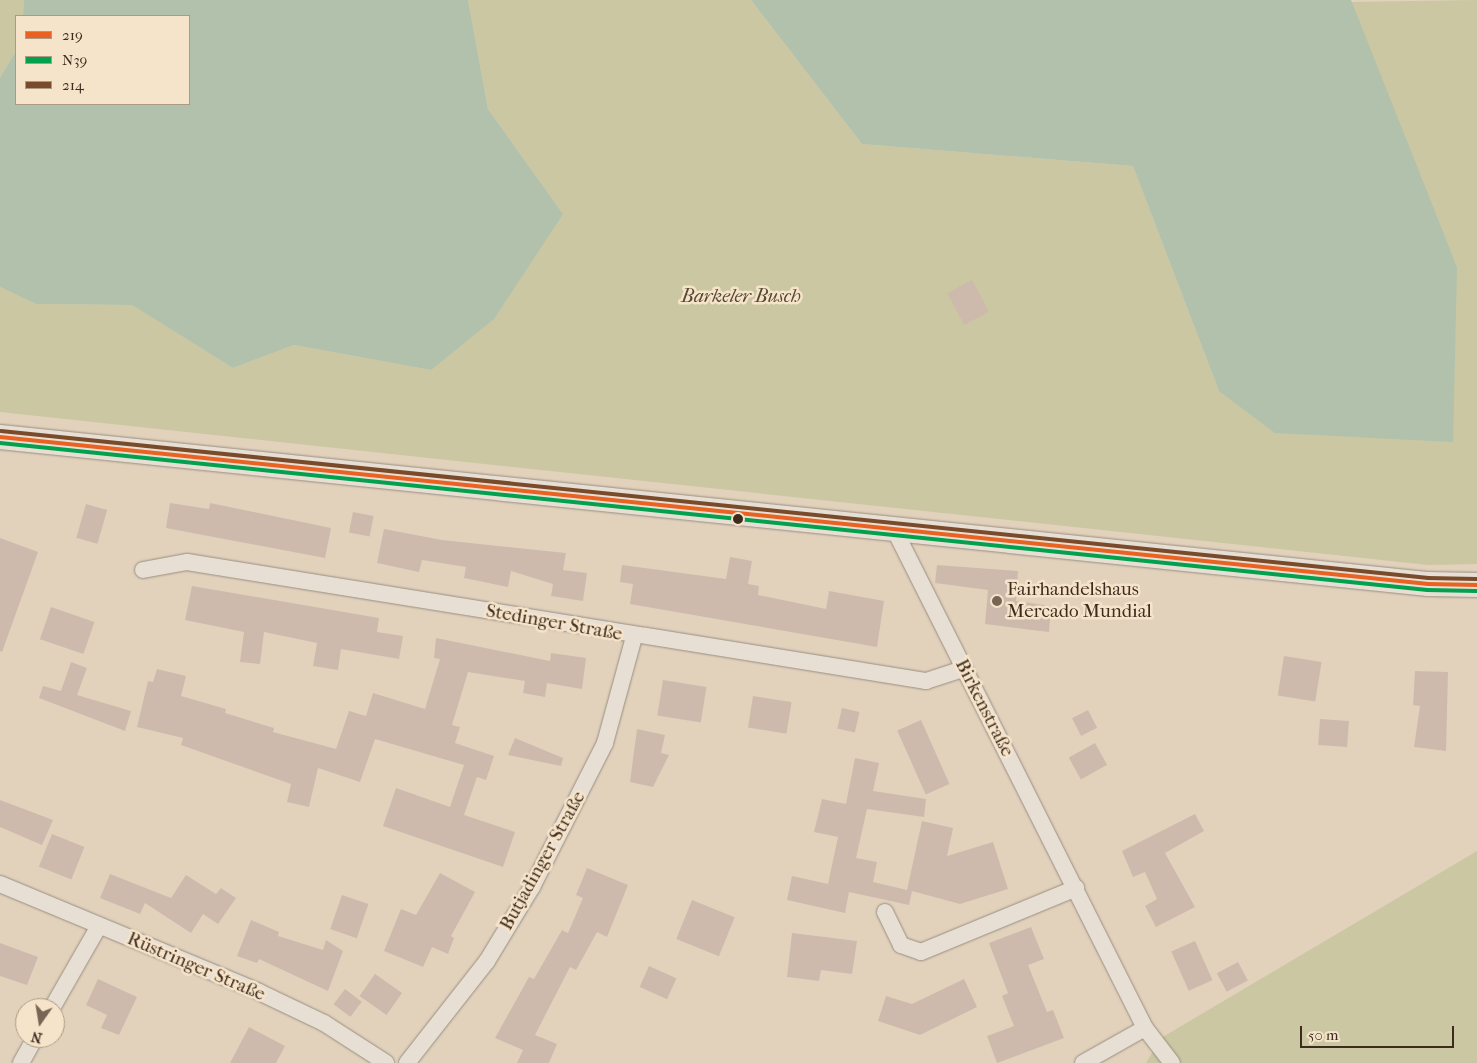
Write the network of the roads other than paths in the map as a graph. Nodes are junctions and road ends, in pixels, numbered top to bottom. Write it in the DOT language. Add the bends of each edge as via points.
graph roads {
  1 [pos="0,437"];
  2 [pos="893,527"];
  3 [pos="143,570"];
  4 [pos="1477,584"];
  5 [pos="634,637"];
  6 [pos="964,669"];
  7 [pos="0,884"];
  8 [pos="1076,888"];
  9 [pos="885,912"];
  10 [pos="99,926"];
  11 [pos="58,998"];
  12 [pos="1145,1028"];
  13 [pos="29,1048"];
  14 [pos="21,1063"];
  15 [pos="386,1063"];
  16 [pos="407,1063"];
  17 [pos="1083,1063"];
  18 [pos="1172,1063"];
  1 -- 2 [label="street"];
  2 -- 4 [label="street" via="1428,584"];
  2 -- 6 [label="street, Birkenstraße"];
  3 -- 5 [label="street, Stedinger Straße" via="188,562"];
  5 -- 6 [label="street, Stedinger Straße" via="926,681"];
  5 -- 16 [label="street, Butjadinger Straße" via="605,743 537,878 487,961"];
  6 -- 8 [label="street, Birkenstraße"];
  7 -- 10 [label="street, Rüstringer Straße"];
  8 -- 9 [label="street" via="921,952 901,945"];
  8 -- 12 [label="street, Birkenstraße"];
  10 -- 11 [label="street"];
  10 -- 15 [label="street, Rüstringer Straße" via="324,1023"];
  12 -- 17 [label="street"];
  12 -- 18 [label="street, Birkenstraße"];
  13 -- 14 [label="street"];
}
